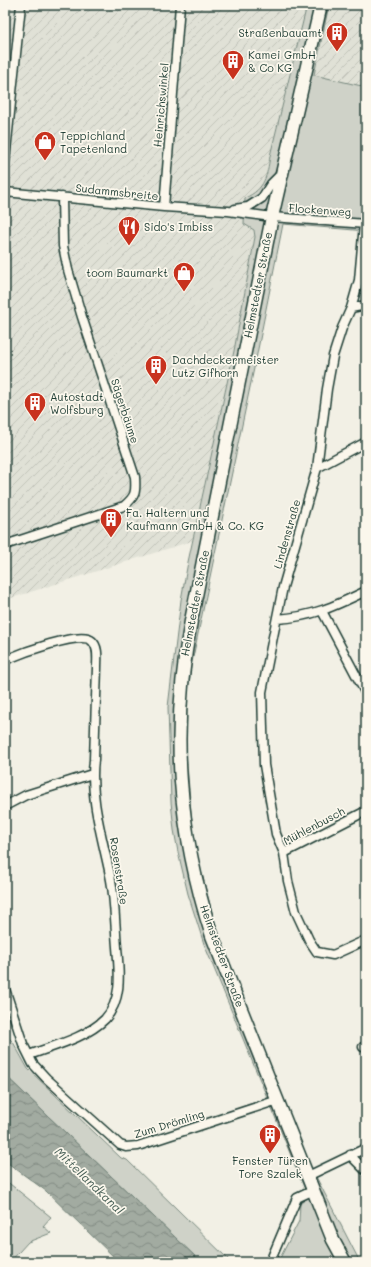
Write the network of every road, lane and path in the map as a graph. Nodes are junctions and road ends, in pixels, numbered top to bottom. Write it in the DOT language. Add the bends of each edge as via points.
graph roads {
  1 [pos="21,5"];
  2 [pos="180,5"];
  3 [pos="321,5"];
  4 [pos="5,161"];
  5 [pos="282,172"];
  6 [pos="5,192"];
  7 [pos="62,197"];
  8 [pos="164,207"];
  9 [pos="228,211"];
  10 [pos="272,217"];
  11 [pos="365,224"];
  12 [pos="366,305"];
  13 [pos="351,308"];
  14 [pos="366,442"];
  15 [pos="317,468"];
  16 [pos="5,545"];
  17 [pos="366,591"];
  18 [pos="322,611"];
  19 [pos="277,619"];
  20 [pos="5,660"];
  21 [pos="366,694"];
  22 [pos="92,774"];
  23 [pos="5,806"];
  24 [pos="366,811"];
  25 [pos="284,853"];
  26 [pos="366,940"];
  27 [pos="5,989"];
  28 [pos="29,1055"];
  29 [pos="278,1100"];
  30 [pos="366,1148"];
  31 [pos="350,1155"];
  32 [pos="366,1171"];
  33 [pos="308,1176"];
  34 [pos="314,1190"];
  35 [pos="333,1240"];
  36 [pos="270,1262"];
  37 [pos="338,1262"];
  38 [pos="345,1262"];
  1 -- 4 [label="street"];
  2 -- 8 [label="street, Heinrichswinkel"];
  3 -- 5 [label="main road, Helmstedter Straße"];
  5 -- 9 [label="street, Sudammsbreite" via="262,198 248,207"];
  5 -- 10 [label="main road, Helmstedter Straße"];
  6 -- 7 [label="street, Sudammsbreite"];
  7 -- 8 [label="street, Sudammsbreite"];
  7 -- 16 [label="street, Sägerbäume" via="63,246 68,270 135,477 136,491 124,506"];
  8 -- 9 [label="street, Sudammsbreite"];
  9 -- 10 [label="street, Sudammsbreite"];
  10 -- 11 [label="street, Flockenweg"];
  10 -- 29 [label="main road, Helmstedter Straße" via="186,646 180,698 179,753 187,834 206,916 219,955"];
  11 -- 13 [label="street, Lindenstraße" via="359,280"];
  12 -- 13 [label="street"];
  13 -- 15 [label="street, Lindenstraße" via="333,356"];
  14 -- 15 [label="street"];
  15 -- 19 [label="street, Lindenstraße" via="283,587"];
  17 -- 18 [label="street"];
  18 -- 19 [label="street" via="295,618"];
  18 -- 21 [label="street"];
  19 -- 25 [label="street, Lindenstraße" via="262,692 262,729 269,802 276,834"];
  20 -- 22 [label="street, Rosenstraße" via="37,648 77,638 92,641 97,655"];
  22 -- 23 [label="street" via="26,796"];
  22 -- 28 [label="street, Rosenstraße" via="114,902 119,975 117,997 105,1019 86,1034"];
  24 -- 25 [label="street, Mühlenbusch"];
  25 -- 26 [label="street, Mühlenbusch" via="296,912 317,952 333,955"];
  27 -- 28 [label="street"];
  28 -- 29 [label="street, Zum Drömling" via="33,1064 46,1078 113,1139 126,1147 138,1146"];
  29 -- 33 [label="main road, Helmstedter Straße"];
  30 -- 31 [label="street"];
  31 -- 32 [label="street"];
  31 -- 33 [label="street"];
  33 -- 34 [label="main road, Helmstedter Straße"];
  34 -- 35 [label="main road, Helmstedter Straße"];
  34 -- 36 [label="street" via="297,1198"];
  35 -- 37 [label="main road, Helmstedter Straße"];
  35 -- 38 [label="main road, Helmstedter Straße"];
}
